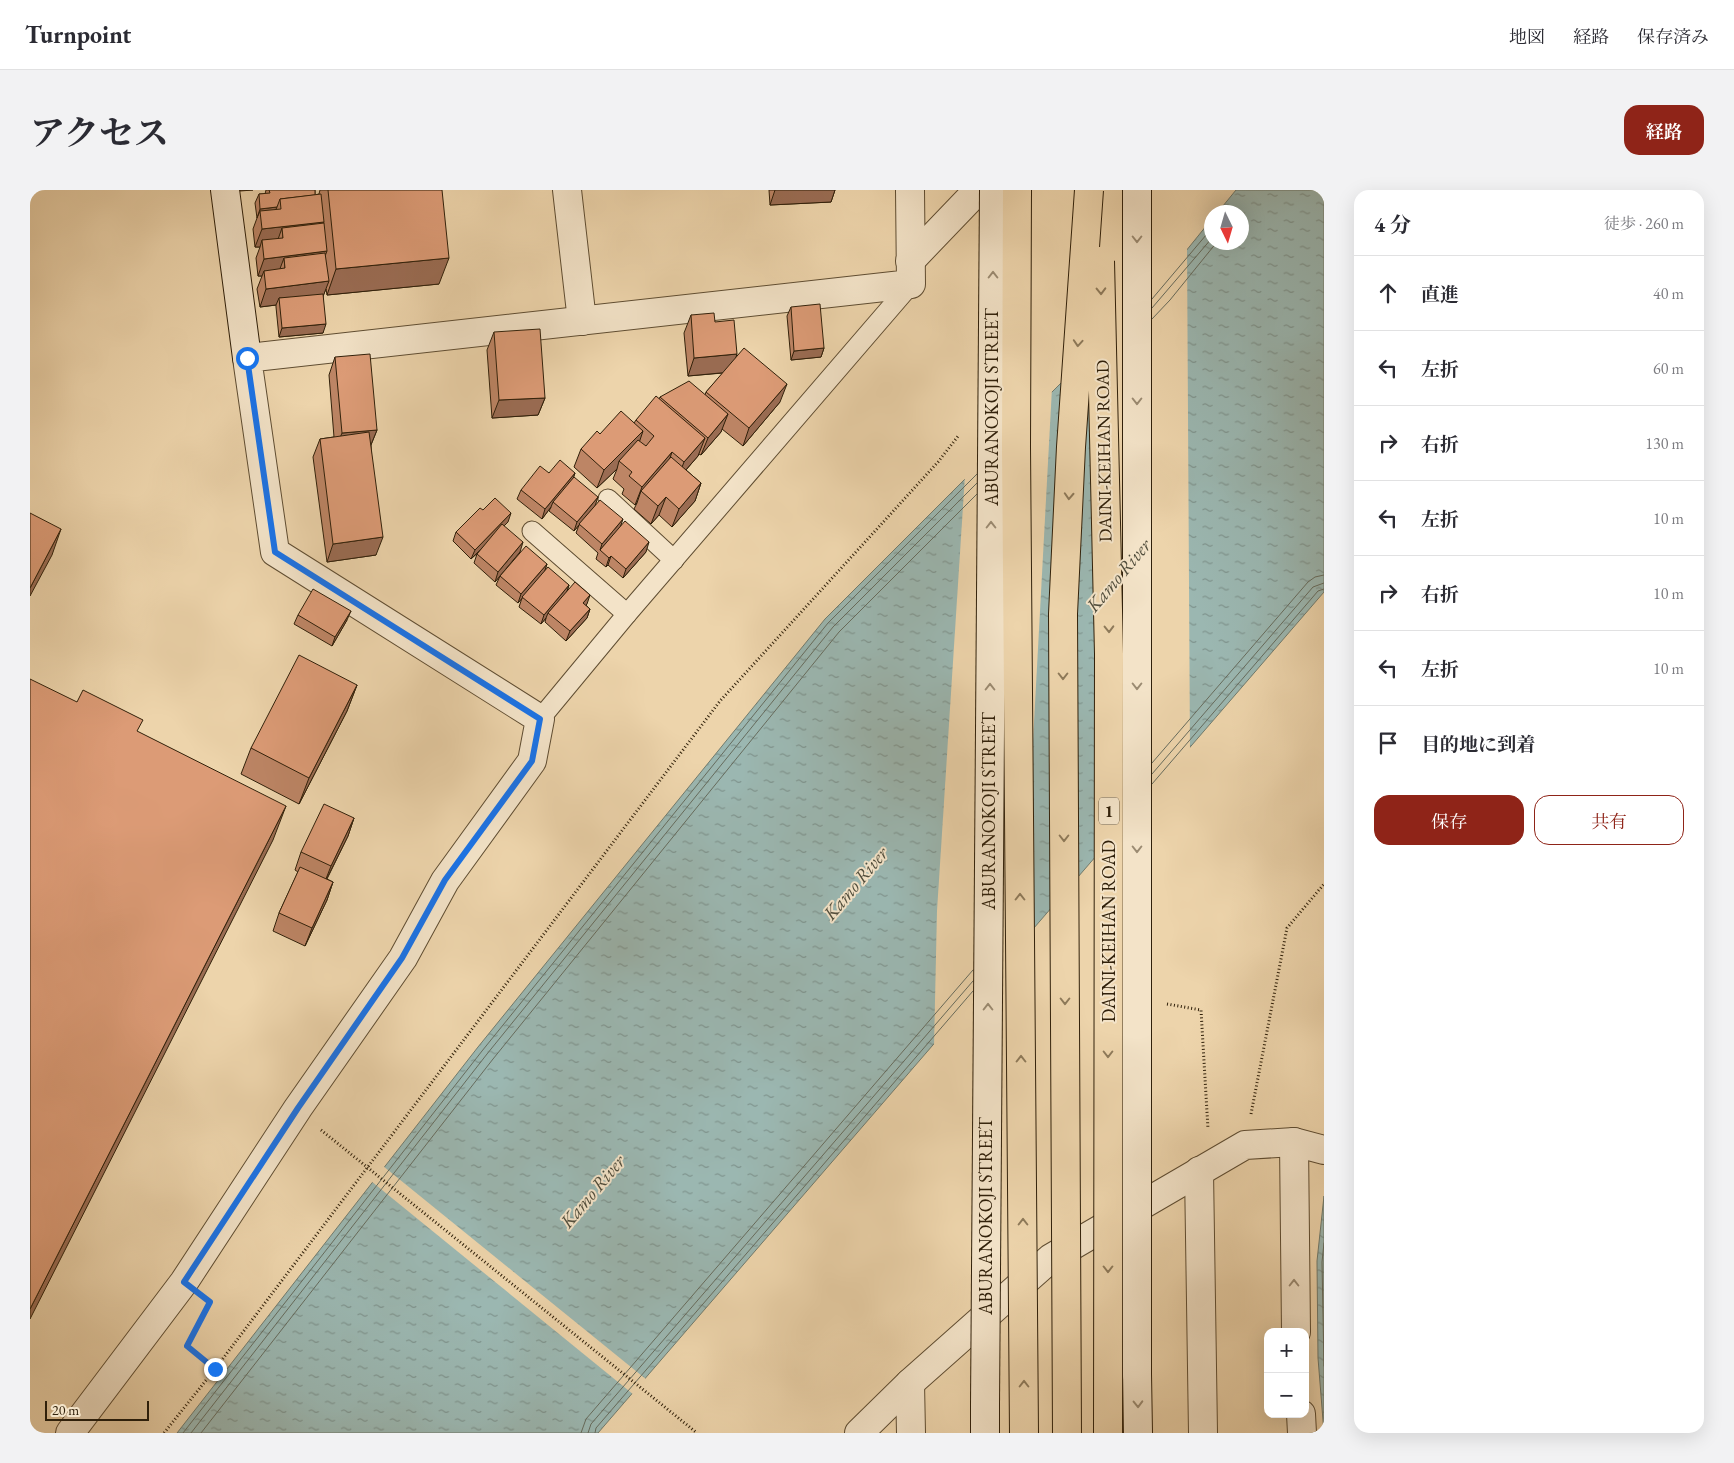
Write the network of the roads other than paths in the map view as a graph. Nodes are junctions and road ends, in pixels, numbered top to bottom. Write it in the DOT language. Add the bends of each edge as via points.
graph roads {
  1 [pos="225,190"];
  2 [pos="567,190"];
  3 [pos="910,190"];
  4 [pos="978,190"];
  5 [pos="994,190"];
  6 [pos="1017,190"];
  7 [pos="1089,190"];
  8 [pos="1098,190"];
  9 [pos="1137,190"];
  10 [pos="910,272"];
  11 [pos="582,321"];
  12 [pos="247,358"];
  13 [pos="608,499"];
  14 [pos="532,531"];
  15 [pos="674,560"];
  16 [pos="627,614"];
  17 [pos="540,719"];
  18 [pos="1294,1142"];
  19 [pos="1324,1150"];
  20 [pos="1205,1168"];
  21 [pos="1296,1328"];
  22 [pos="910,1384"];
  23 [pos="1301,1418"];
  24 [pos="70,1433"];
  25 [pos="859,1433"];
  26 [pos="911,1433"];
  27 [pos="985,1433"];
  28 [pos="1024,1433"];
  29 [pos="1067,1433"];
  30 [pos="1108,1433"];
  31 [pos="1138,1433"];
  32 [pos="1202,1433"];
  33 [pos="1302,1433"];
  1 -- 12 [label="street"];
  2 -- 11 [label="street"];
  3 -- 10 [label="street"];
  4 -- 10 [label="street"];
  27 -- 5 [label="street, ABURANOKOJI STREET, one-way, bridge"];
  28 -- 6 [label="highway, one-way, bridge"];
  7 -- 29 [label="highway, one-way, bridge" via="1063,614"];
  8 -- 30 [label="highway, DAINI-KEIHAN ROAD / 1, one-way, bridge" via="1109,654"];
  9 -- 31 [label="street, one-way, bridge"];
  10 -- 11 [label="street"];
  10 -- 15 [label="lane"];
  11 -- 12 [label="street"];
  12 -- 17 [label="street" via="275,552"];
  13 -- 15 [label="lane"];
  14 -- 16 [label="lane"];
  15 -- 16 [label="lane"];
  16 -- 17 [label="lane"];
  17 -- 24 [label="street" via="532,761 445,880 402,958 184,1282"];
  18 -- 19 [label="street"];
  18 -- 20 [label="street" via="1245,1145"];
  21 -- 18 [label="street, one-way"];
  20 -- 22 [label="street" via="1051,1258"];
  20 -- 32 [label="street"];
  22 -- 25 [label="street"];
  22 -- 26 [label="street"];
  23 -- 33 [label="street"];
}
